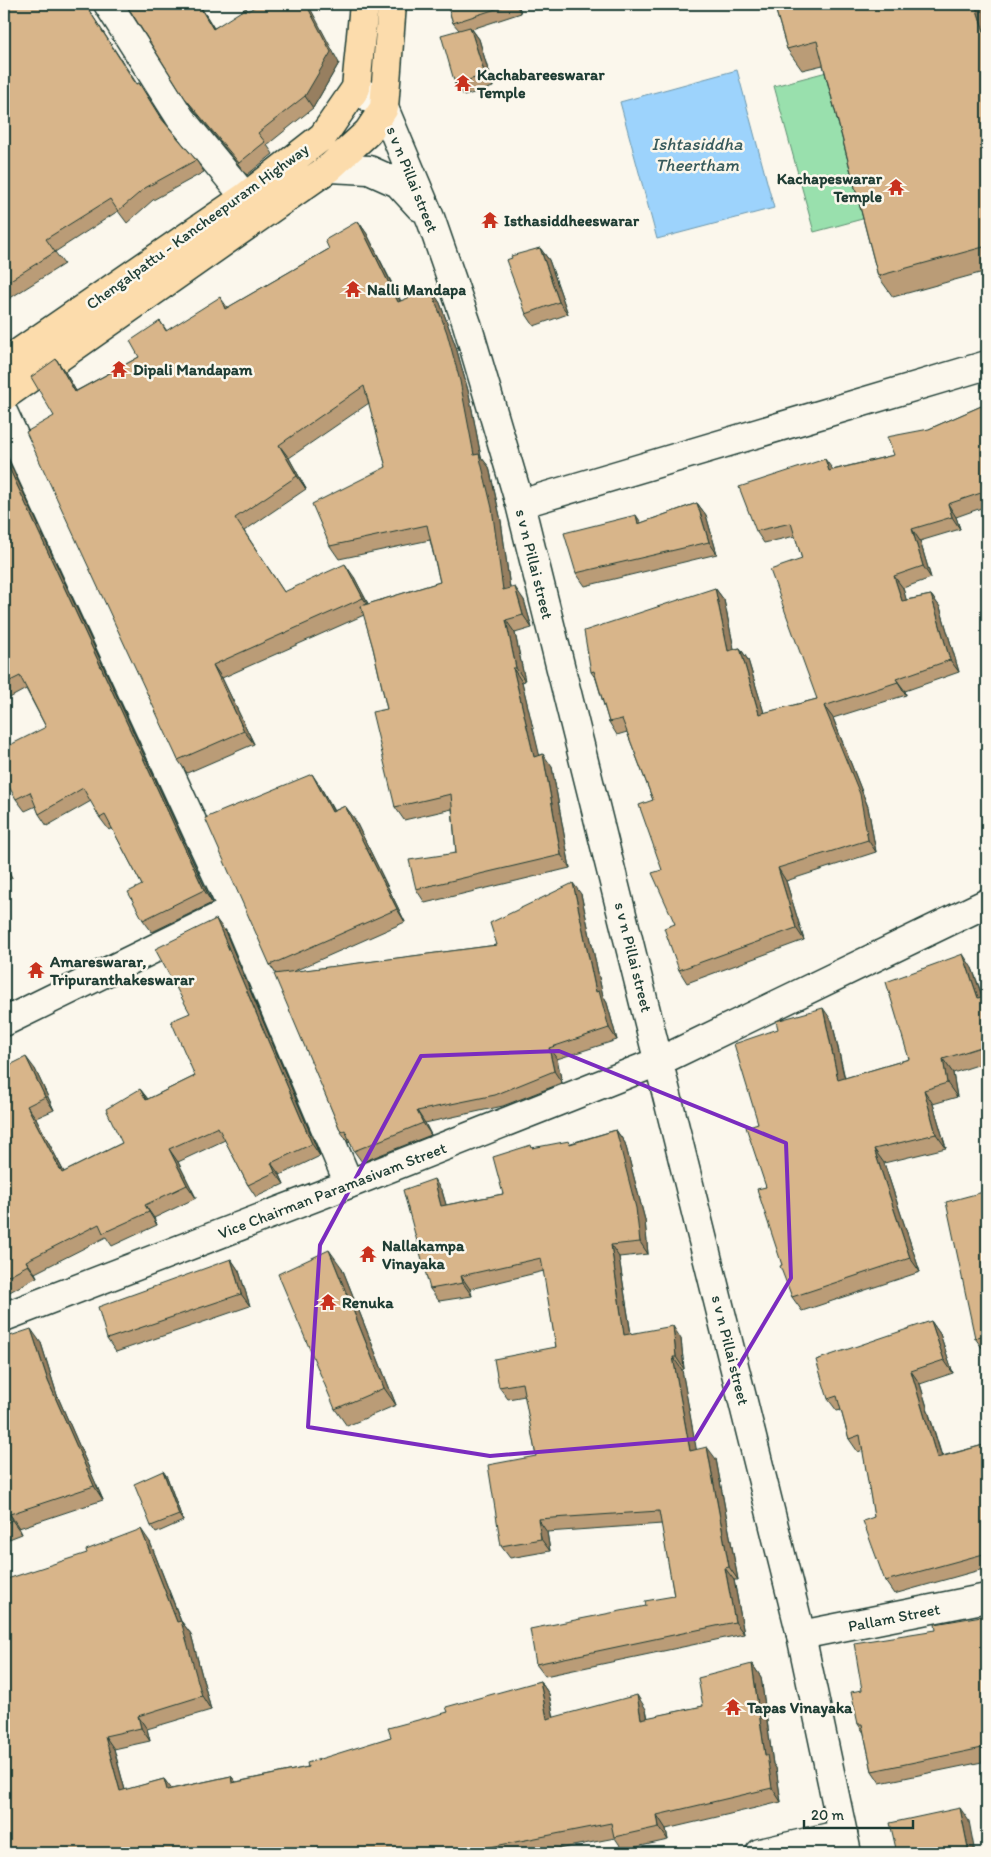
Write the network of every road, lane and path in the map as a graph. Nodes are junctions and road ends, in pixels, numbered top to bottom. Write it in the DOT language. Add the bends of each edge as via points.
graph roads {
  1 [pos="108,4"];
  2 [pos="364,4"];
  3 [pos="392,4"];
  4 [pos="356,88"];
  5 [pos="384,108"];
  6 [pos="329,168"];
  7 [pos="245,196"];
  8 [pos="431,220"];
  9 [pos="4,363"];
  10 [pos="987,364"];
  11 [pos="4,396"];
  12 [pos="4,414"];
  13 [pos="520,504"];
  14 [pos="987,902"];
  15 [pos="233,910"];
  16 [pos="4,1022"];
  17 [pos="660,1061"];
  18 [pos="349,1184"];
  19 [pos="4,1317"];
  20 [pos="987,1598"];
  21 [pos="801,1635"];
  22 [pos="845,1844"];
  23 [pos="760,1853"];
  1 -- 7 [label="street" via="181,119"];
  2 -- 4 [label="highway, Chengalpattu - Kancheepuram Highway"];
  3 -- 5 [label="highway"];
  4 -- 5 [label="street, s v n Pillai street"];
  4 -- 7 [label="highway, Chengalpattu - Kancheepuram Highway" via="323,136"];
  5 -- 6 [label="highway" via="368,132"];
  5 -- 8 [label="street, s v n Pillai street"];
  6 -- 8 [label="street" via="369,170 398,183"];
  6 -- 11 [label="highway"];
  7 -- 9 [label="highway, Chengalpattu - Kancheepuram Highway"];
  8 -- 13 [label="street, s v n Pillai street" via="467,324"];
  10 -- 13 [label="street"];
  12 -- 15 [label="street"];
  13 -- 17 [label="street, s v n Pillai street"];
  14 -- 17 [label="street, Vice Chairman Paramasivam Street"];
  15 -- 16 [label="street"];
  15 -- 18 [label="street"];
  17 -- 18 [label="street, Vice Chairman Paramasivam Street"];
  17 -- 21 [label="street, s v n Pillai street"];
  18 -- 19 [label="street, Vice Chairman Paramasivam Street"];
  20 -- 21 [label="street, Pallam Street"];
  21 -- 22 [label="street, s v n Pillai street"];
  22 -- 23 [label="street"];
}
